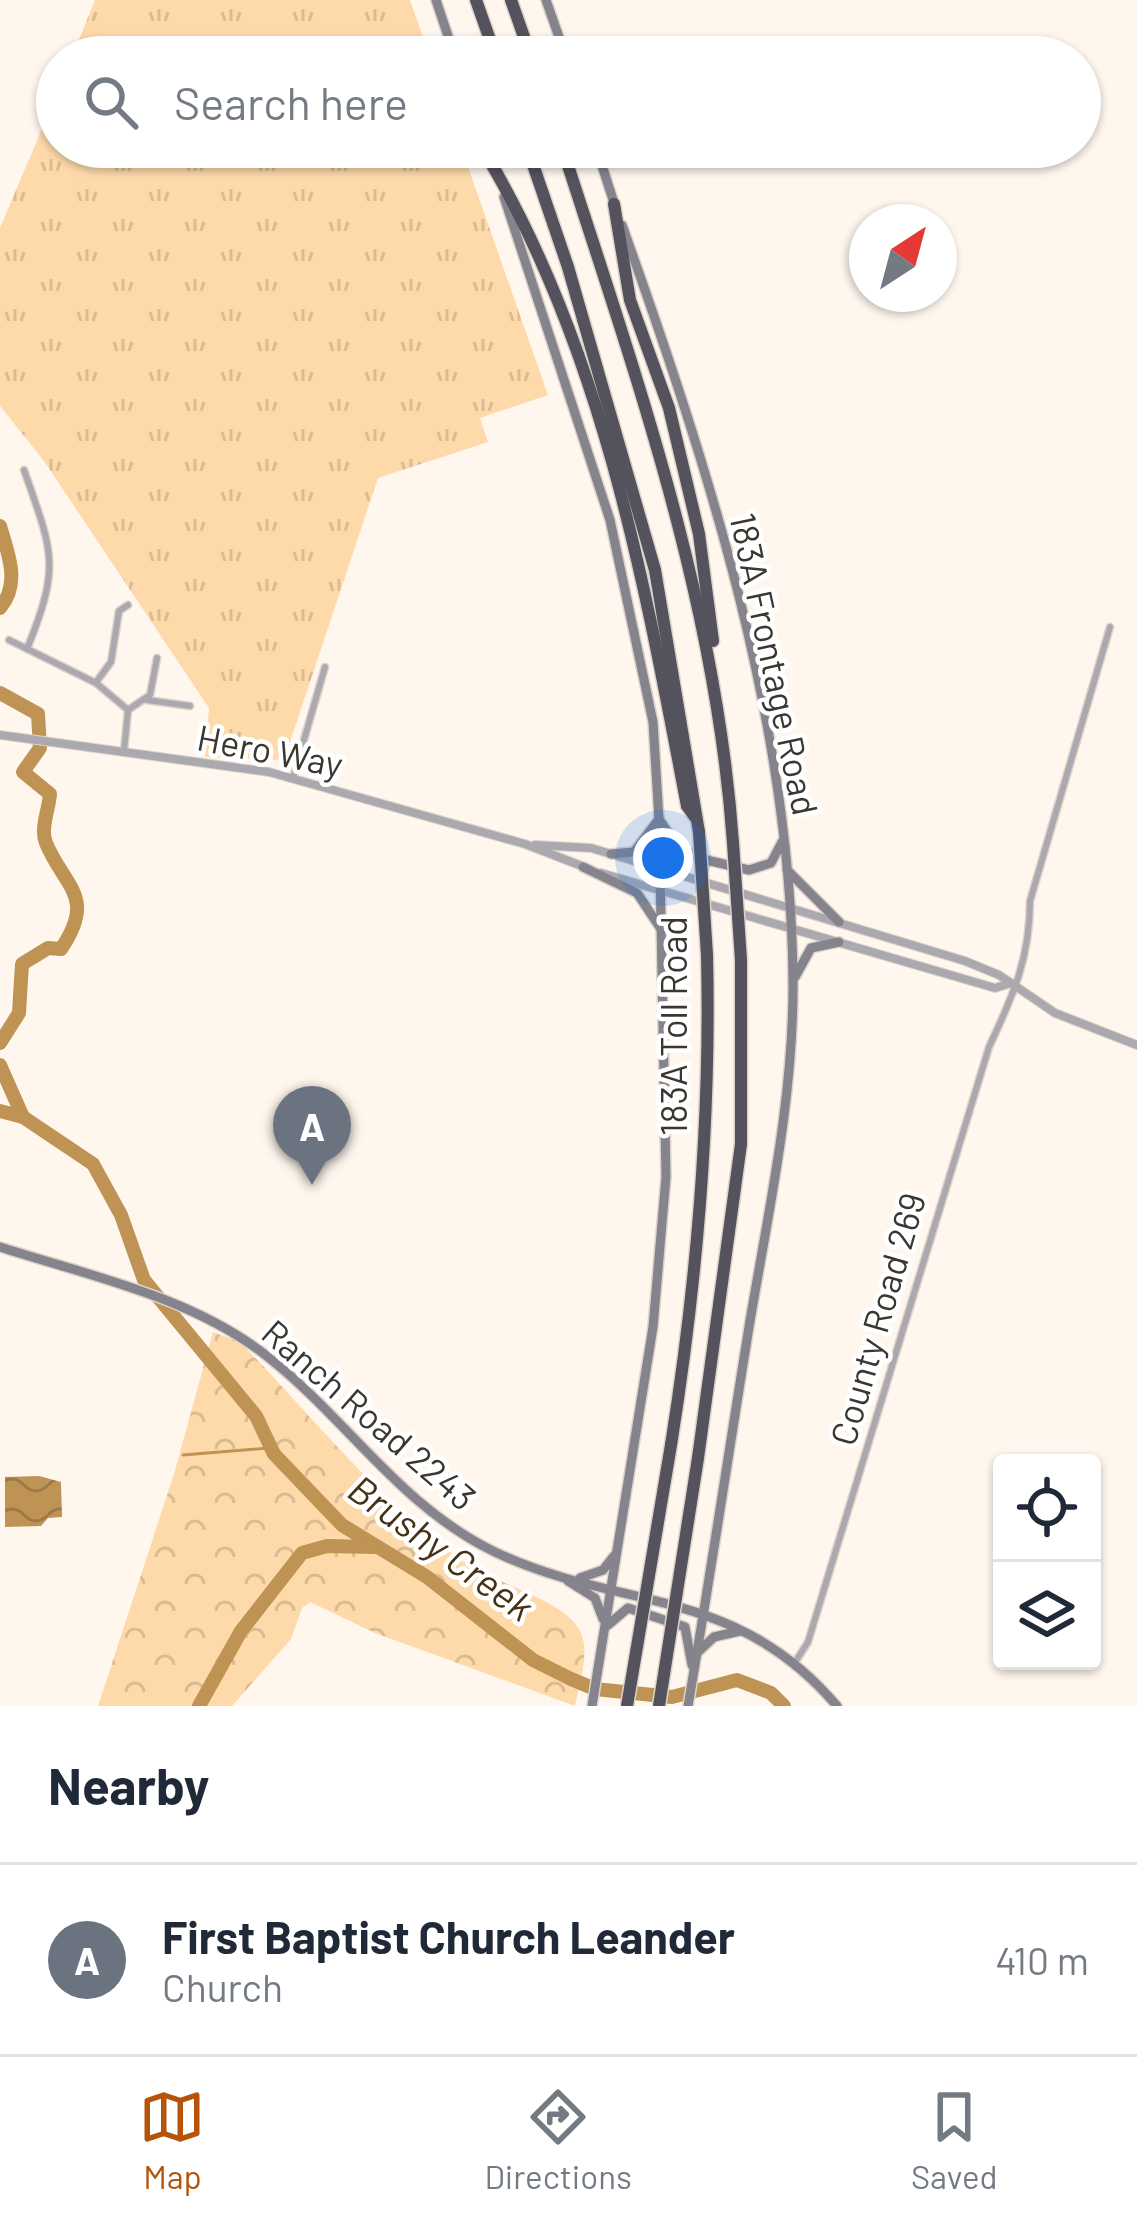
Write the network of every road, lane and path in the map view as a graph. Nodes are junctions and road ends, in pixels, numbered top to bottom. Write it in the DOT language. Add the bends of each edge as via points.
graph roads {
  1 [pos="436,0"];
  2 [pos="476,0"];
  3 [pos="511,0"];
  4 [pos="546,0"];
  5 [pos="448,36"];
  6 [pos="489,36"];
  7 [pos="524,36"];
  8 [pos="559,36"];
  9 [pos="493,168"];
  10 [pos="494,168"];
  11 [pos="533,168"];
  12 [pos="569,168"];
  13 [pos="603,168"];
  14 [pos="614,204"];
  15 [pos="24,470"];
  16 [pos="128,605"];
  17 [pos="1110,627"];
  18 [pos="9,640"];
  19 [pos="27,649"];
  20 [pos="157,658"];
  21 [pos="325,667"];
  22 [pos="714,678"];
  23 [pos="96,682"];
  24 [pos="144,700"];
  25 [pos="190,706"];
  26 [pos="128,710"];
  27 [pos="0,735"];
  28 [pos="124,754"];
  29 [pos="293,778"];
  30 [pos="658,819"];
  31 [pos="697,825"];
  32 [pos="784,838"];
  33 [pos="525,844"];
  34 [pos="611,854"];
  35 [pos="584,868"];
  36 [pos="661,869"];
  37 [pos="787,870"];
  38 [pos="662,890"];
  39 [pos="789,907"];
  40 [pos="839,922"];
  41 [pos="790,928"];
  42 [pos="664,934"];
  43 [pos="838,942"];
  44 [pos="793,982"];
  45 [pos="1013,987"];
  46 [pos="1137,1045"];
  47 [pos="0,1247"];
  48 [pos="620,1539"];
  49 [pos="555,1574"];
  50 [pos="575,1579"];
  51 [pos="613,1587"];
  52 [pos="705,1614"];
  53 [pos="604,1630"];
  54 [pos="742,1631"];
  55 [pos="696,1654"];
  56 [pos="794,1664"];
  57 [pos="592,1706"];
  58 [pos="627,1706"];
  59 [pos="659,1706"];
  60 [pos="688,1706"];
  61 [pos="837,1706"];
  1 -- 5 [label="main road"];
  2 -- 6 [label="highway"];
  3 -- 7 [label="highway"];
  4 -- 8 [label="main road"];
  9 -- 30 [label="main road" via="610,520 652,722"];
  10 -- 31 [label="highway" via="548,273 609,451"];
  11 -- 31 [label="highway, 183A Toll Road" via="655,570"];
  12 -- 22 [label="highway, 183A Toll Road" via="664,462"];
  13 -- 14 [label="main road, 183A Frontage Road"];
  14 -- 22 [label="highway" via="630,300 699,534"];
  14 -- 32 [label="main road, 183A Frontage Road" via="684,398 723,543"];
  15 -- 19 [label="street" via="53,553 49,594"];
  16 -- 23 [label="street" via="119,611 111,662"];
  17 -- 45 [label="street, County Road 269"];
  18 -- 19 [label="street"];
  19 -- 23 [label="street"];
  20 -- 24 [label="street"];
  21 -- 29 [label="street"];
  22 -- 59 [label="highway, 183A Toll Road, bridge" via="741,961 741,1144"];
  23 -- 26 [label="street"];
  24 -- 25 [label="street"];
  24 -- 26 [label="street"];
  26 -- 28 [label="street"];
  27 -- 28 [label="street, Hero Way"];
  28 -- 29 [label="street, Hero Way"];
  29 -- 33 [label="street, Hero Way"];
  30 -- 32 [label="main road" via="698,858 749,870 771,862"];
  30 -- 34 [label="main road" via="634,852"];
  30 -- 36 [label="main road"];
  31 -- 58 [label="highway, 183A Toll Road, bridge" via="707,955 704,1172 692,1313"];
  32 -- 37 [label="main road, 183A Frontage Road"];
  33 -- 34 [label="street, Hero Way"];
  33 -- 35 [label="street, Hero Way"];
  34 -- 36 [label="street, Hero Way"];
  35 -- 38 [label="street, Hero Way"];
  35 -- 42 [label="main road" via="637,893"];
  36 -- 38 [label="main road"];
  36 -- 39 [label="street, Hero Way"];
  37 -- 39 [label="main road, 183A Frontage Road"];
  37 -- 40 [label="main road"];
  38 -- 41 [label="street, Hero Way"];
  38 -- 42 [label="main road"];
  39 -- 40 [label="street, Hero Way"];
  39 -- 41 [label="main road, 183A Frontage Road"];
  40 -- 45 [label="street, Hero Way" via="965,961"];
  41 -- 43 [label="street, Hero Way"];
  41 -- 44 [label="main road, 183A Frontage Road"];
  42 -- 48 [label="main road" via="666,1177 653,1327"];
  43 -- 44 [label="main road" via="811,948"];
  43 -- 45 [label="street, Hero Way"];
  44 -- 52 [label="main road, 183A Frontage Road" via="780,1142"];
  45 -- 46 [label="street"];
  45 -- 56 [label="street, County Road 269" via="808,1642"];
  47 -- 49 [label="main road, Ranch Road 2243" via="182,1308 265,1354 429,1513 499,1554"];
  48 -- 50 [label="main road" via="603,1570"];
  48 -- 51 [label="main road"];
  49 -- 50 [label="main road, Ranch Road 2243"];
  49 -- 53 [label="main road" via="594,1597"];
  50 -- 51 [label="main road, Ranch Road 2243"];
  51 -- 52 [label="main road, Ranch Road 2243"];
  51 -- 53 [label="main road"];
  52 -- 54 [label="main road, Ranch Road 2243"];
  52 -- 55 [label="main road, 183A Frontage Road"];
  53 -- 55 [label="main road" via="628,1608 658,1614 685,1627"];
  53 -- 57 [label="main road"];
  54 -- 55 [label="main road" via="719,1634"];
  54 -- 56 [label="main road, Ranch Road 2243"];
  55 -- 60 [label="main road, 183A Frontage Road"];
  56 -- 61 [label="main road, Ranch Road 2243"];
}
